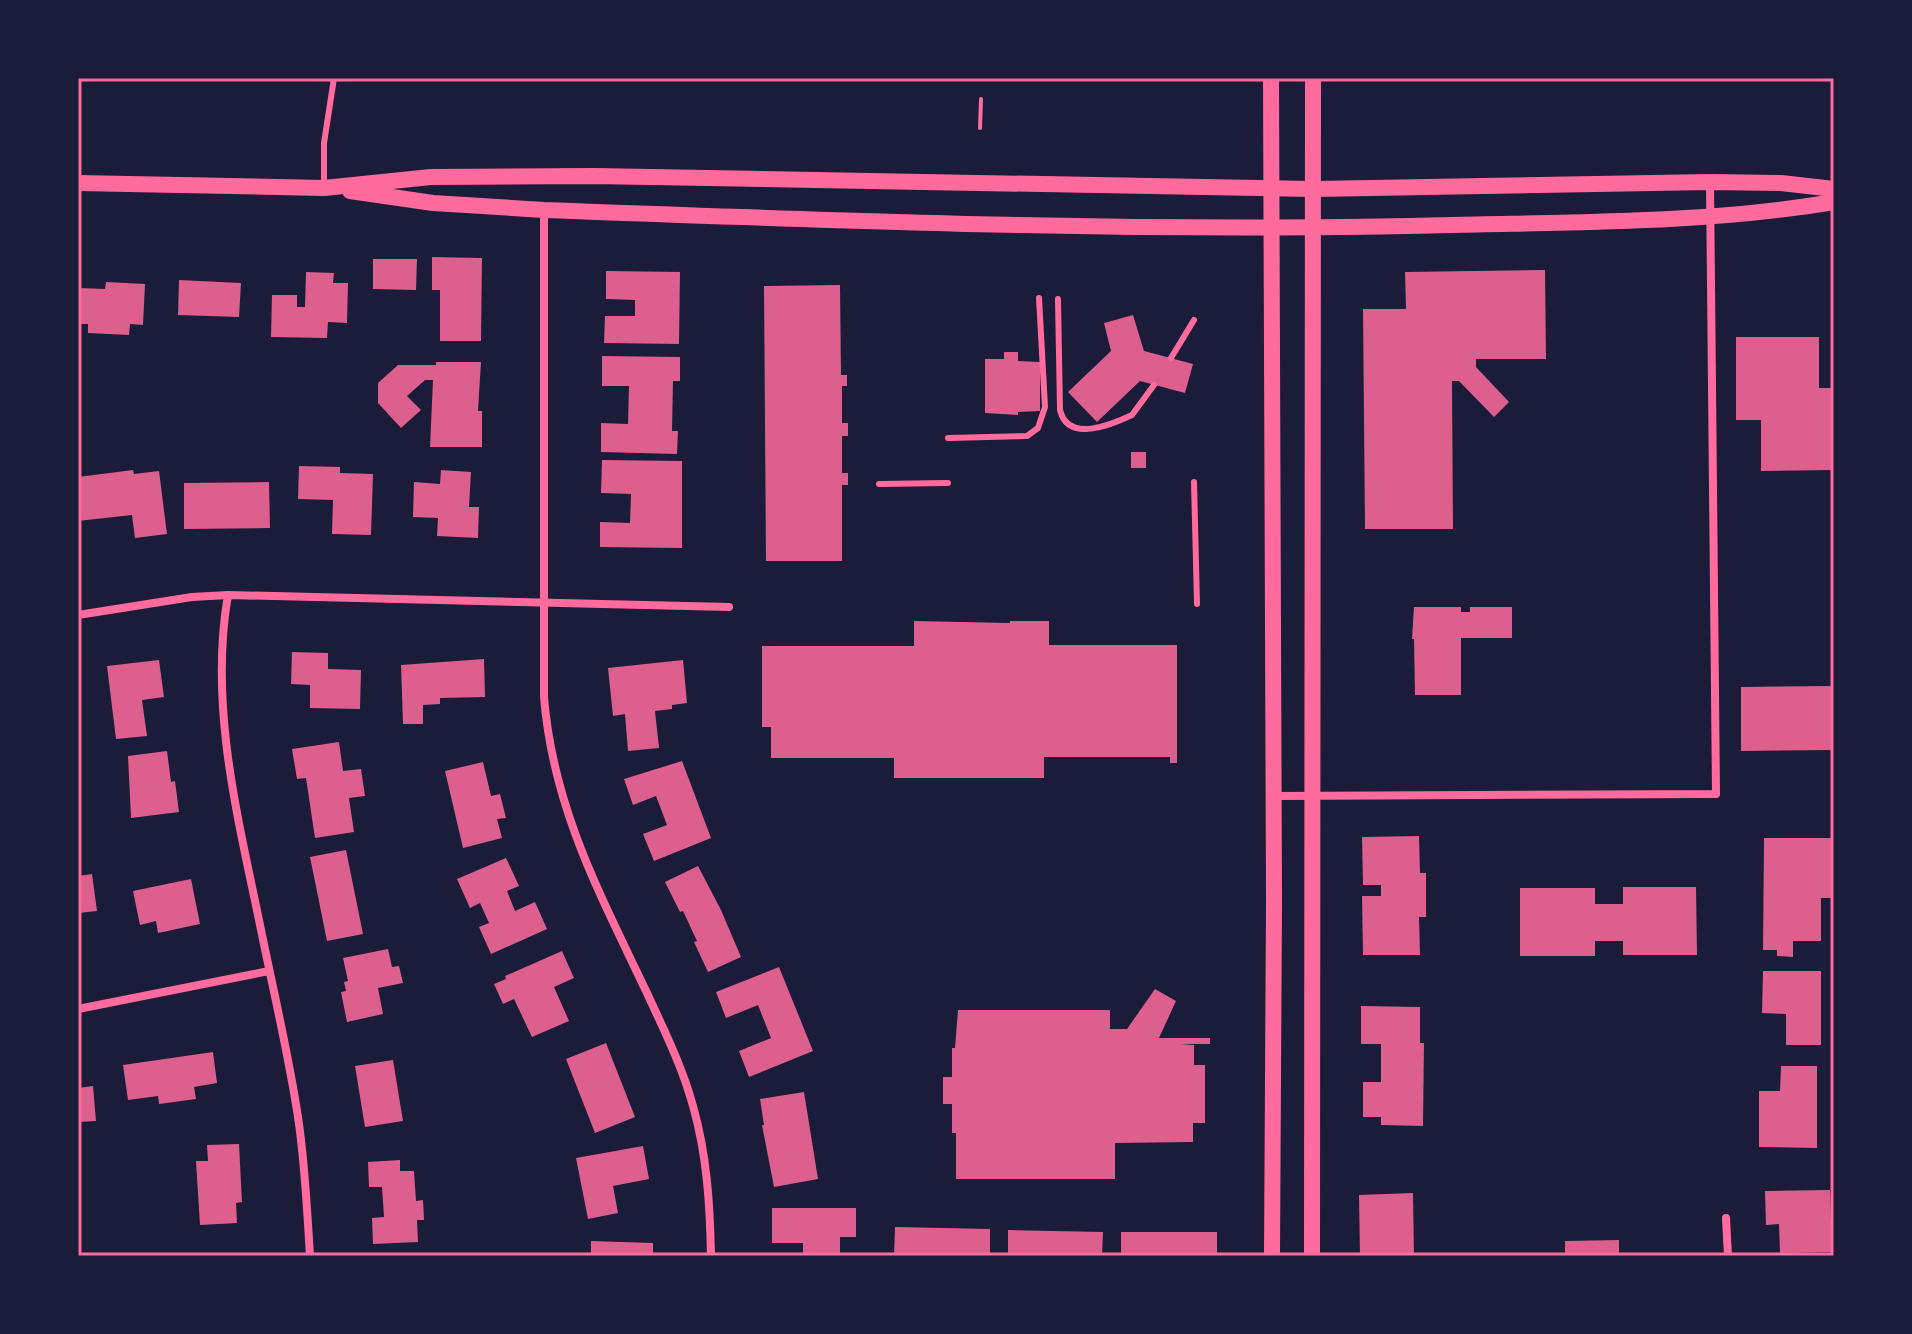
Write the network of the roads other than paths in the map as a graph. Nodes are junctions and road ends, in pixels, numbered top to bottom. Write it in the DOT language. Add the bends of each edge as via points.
graph roads {
  1 [pos="334,78"];
  2 [pos="1271,78"];
  3 [pos="1313,78"];
  4 [pos="1710,182"];
  5 [pos="78,183"];
  6 [pos="324,188"];
  7 [pos="1271,189"];
  8 [pos="1314,189"];
  9 [pos="1834,189"];
  10 [pos="1834,202"];
  11 [pos="544,210"];
  12 [pos="1711,215"];
  13 [pos="1271,227"];
  14 [pos="1314,227"];
  15 [pos="1039,298"];
  16 [pos="1058,299"];
  17 [pos="1194,320"];
  18 [pos="1171,358"];
  19 [pos="1154,385"];
  20 [pos="948,438"];
  21 [pos="1194,482"];
  22 [pos="948,483"];
  23 [pos="879,484"];
  24 [pos="228,595"];
  25 [pos="545,603"];
  26 [pos="1197,604"];
  27 [pos="729,607"];
  28 [pos="78,615"];
  29 [pos="1312,795"];
  30 [pos="1273,796"];
  31 [pos="269,971"];
  32 [pos="78,1009"];
  33 [pos="1726,1218"];
  34 [pos="310,1256"];
  35 [pos="711,1256"];
  36 [pos="1272,1256"];
  37 [pos="1312,1256"];
  38 [pos="1728,1256"];
  1 -- 6 [label="lane" via="324,143"];
  2 -- 7 [label="main road"];
  3 -- 8 [label="main road"];
  4 -- 8 [label="main road"];
  4 -- 9 [label="main road"];
  4 -- 12 [label="street"];
  5 -- 6 [label="main road"];
  6 -- 7 [label="main road" via="431,177 594,176"];
  6 -- 11 [label="main road" via="433,203"];
  7 -- 8 [label="main road"];
  7 -- 13 [label="main road"];
  8 -- 14 [label="main road"];
  10 -- 12 [label="main road"];
  11 -- 13 [label="main road"];
  11 -- 25 [label="street"];
  12 -- 14 [label="main road"];
  12 -- 29 [label="street" via="1716,794"];
  13 -- 14 [label="main road"];
  13 -- 30 [label="main road"];
  14 -- 29 [label="main road"];
  15 -- 20 [label="lane" via="1045,407 1038,428 1027,436"];
  16 -- 19 [label="lane" via="1063,421 1085,429 1132,415"];
  17 -- 18 [label="lane"];
  21 -- 26 [label="lane"];
  22 -- 23 [label="lane"];
  24 -- 25 [label="street"];
  24 -- 28 [label="street"];
  24 -- 31 [label="street" via="221,632 229,768"];
  25 -- 27 [label="street"];
  25 -- 35 [label="street" via="545,711 561,792 583,858 677,1059 693,1105 704,1152"];
  29 -- 30 [label="street"];
  29 -- 37 [label="main road"];
  30 -- 36 [label="main road"];
  31 -- 32 [label="street"];
  31 -- 34 [label="street" via="298,1116"];
  33 -- 38 [label="street"];
}
